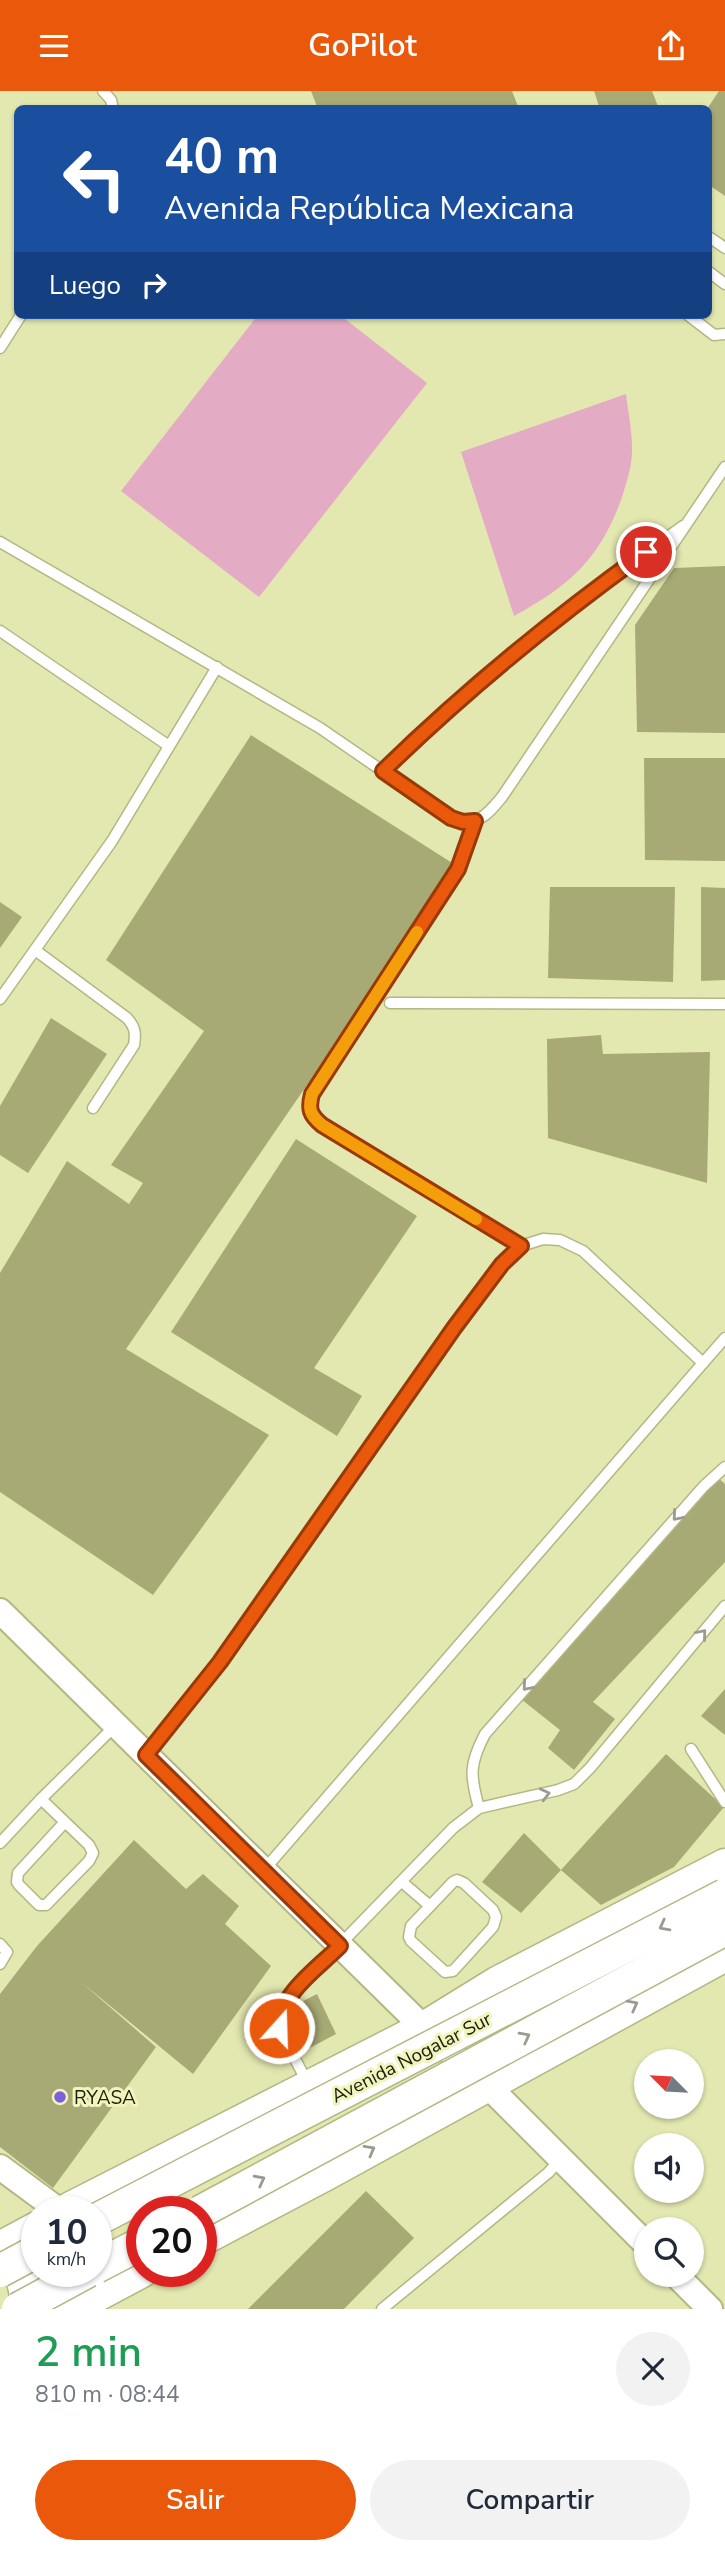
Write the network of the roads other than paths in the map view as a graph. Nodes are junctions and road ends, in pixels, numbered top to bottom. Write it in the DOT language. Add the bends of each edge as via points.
graph roads {
  1 [pos="18,319"];
  2 [pos="693,319"];
  3 [pos="725,334"];
  4 [pos="0,348"];
  5 [pos="725,467"];
  6 [pos="687,523"];
  7 [pos="0,542"];
  8 [pos="0,631"];
  9 [pos="217,667"];
  10 [pos="169,746"];
  11 [pos="383,771"];
  12 [pos="475,821"];
  13 [pos="35,950"];
  14 [pos="0,999"];
  15 [pos="390,1003"];
  16 [pos="725,1004"];
  17 [pos="93,1108"];
  18 [pos="521,1246"];
  19 [pos="725,1338"];
  20 [pos="703,1363"];
  21 [pos="725,1467"];
  22 [pos="725,1606"];
  23 [pos="0,1611"];
  24 [pos="116,1725"];
  25 [pos="691,1749"];
  26 [pos="146,1755"];
  27 [pos="41,1798"];
  28 [pos="725,1802"];
  29 [pos="478,1808"];
  30 [pos="65,1822"];
  31 [pos="0,1843"];
  32 [pos="725,1865"];
  33 [pos="264,1870"];
  34 [pos="402,1882"];
  35 [pos="725,1895"];
  36 [pos="430,1906"];
  37 [pos="725,1929"];
  38 [pos="0,1944"];
  39 [pos="575,1944"];
  40 [pos="340,1946"];
  41 [pos="725,1955"];
  42 [pos="0,1964"];
  43 [pos="497,1983"];
  44 [pos="603,2021"];
  45 [pos="424,2028"];
  46 [pos="488,2086"];
  47 [pos="310,2087"];
  48 [pos="402,2132"];
  49 [pos="561,2159"];
  50 [pos="0,2167"];
  51 [pos="326,2174"];
  52 [pos="0,2188"];
  53 [pos="40,2196"];
  54 [pos="94,2196"];
  55 [pos="21,2203"];
  56 [pos="217,2203"];
  57 [pos="112,2212"];
  58 [pos="217,2232"];
  59 [pos="634,2232"];
  60 [pos="21,2240"];
  61 [pos="21,2253"];
  62 [pos="0,2256"];
  63 [pos="126,2279"];
  64 [pos="51,2287"];
  65 [pos="59,2287"];
  66 [pos="688,2287"];
  67 [pos="18,2309"];
  68 [pos="27,2309"];
  69 [pos="42,2309"];
  70 [pos="71,2309"];
  71 [pos="382,2309"];
  72 [pos="710,2309"];
  1 -- 4 [label="lane"];
  2 -- 3 [label="lane" via="715,335"];
  5 -- 6 [label="lane"];
  6 -- 11 [label="lane" via="497,666"];
  6 -- 12 [label="lane" via="502,797"];
  7 -- 9 [label="lane"];
  8 -- 10 [label="lane"];
  9 -- 10 [label="lane"];
  9 -- 11 [label="lane"];
  10 -- 13 [label="lane" via="112,841"];
  11 -- 12 [label="lane" via="451,818"];
  12 -- 18 [label="lane" via="458,869 312,1094 308,1107 322,1125"];
  13 -- 14 [label="lane"];
  13 -- 17 [label="lane" via="134,1027 134,1045"];
  15 -- 16 [label="lane"];
  18 -- 20 [label="lane" via="543,1239 560,1240 583,1251"];
  18 -- 26 [label="lane" via="454,1328 220,1662"];
  19 -- 20 [label="lane"];
  20 -- 33 [label="lane"];
  21 -- 29 [label="lane, one-way" via="485,1734 471,1769"];
  29 -- 22 [label="lane, one-way" via="574,1784"];
  23 -- 24 [label="street"];
  24 -- 26 [label="street"];
  24 -- 27 [label="lane"];
  25 -- 28 [label="lane"];
  26 -- 33 [label="street"];
  27 -- 30 [label="lane"];
  27 -- 31 [label="lane"];
  29 -- 34 [label="lane"];
  30 -- 30 [label="lane" via="89,1845 92,1857 42,1905 19,1885 18,1873"];
  32 -- 39 [label="highway"];
  33 -- 40 [label="street"];
  34 -- 36 [label="lane"];
  34 -- 40 [label="lane"];
  35 -- 57 [label="highway, Avenida Nogalar Sur, one-way, bridge"];
  36 -- 36 [label="lane" via="411,1926 409,1937 442,1970 453,1971 493,1927 495,1914 457,1880"];
  56 -- 37 [label="highway, Avenida Nogalar Sur, one-way, bridge"];
  38 -- 42 [label="lane" via="7,1952"];
  39 -- 43 [label="highway"];
  39 -- 44 [label="highway" via="562,1972 563,1994 577,2011"];
  40 -- 45 [label="street"];
  40 -- 47 [label="lane" via="292,1994 279,2016 283,2039"];
  44 -- 41 [label="highway, one-way"];
  43 -- 45 [label="highway"];
  43 -- 46 [label="highway" via="479,2028"];
  44 -- 46 [label="highway"];
  45 -- 46 [label="street"];
  45 -- 47 [label="highway"];
  45 -- 48 [label="highway" via="428,2077 421,2101"];
  46 -- 48 [label="highway"];
  46 -- 49 [label="street"];
  47 -- 51 [label="highway" via="326,2102 338,2136"];
  47 -- 54 [label="highway"];
  51 -- 48 [label="highway, one-way"];
  49 -- 59 [label="street"];
  49 -- 71 [label="lane"];
  50 -- 53 [label="street"];
  51 -- 58 [label="highway"];
  52 -- 55 [label="street"];
  60 -- 62 [label="highway"];
  61 -- 62 [label="highway, bridge"];
  62 -- 68 [label="highway" via="17,2266 24,2280"];
  63 -- 70 [label="highway"];
  64 -- 69 [label="highway"];
  65 -- 67 [label="highway, bridge"];
  66 -- 72 [label="street"];
}
